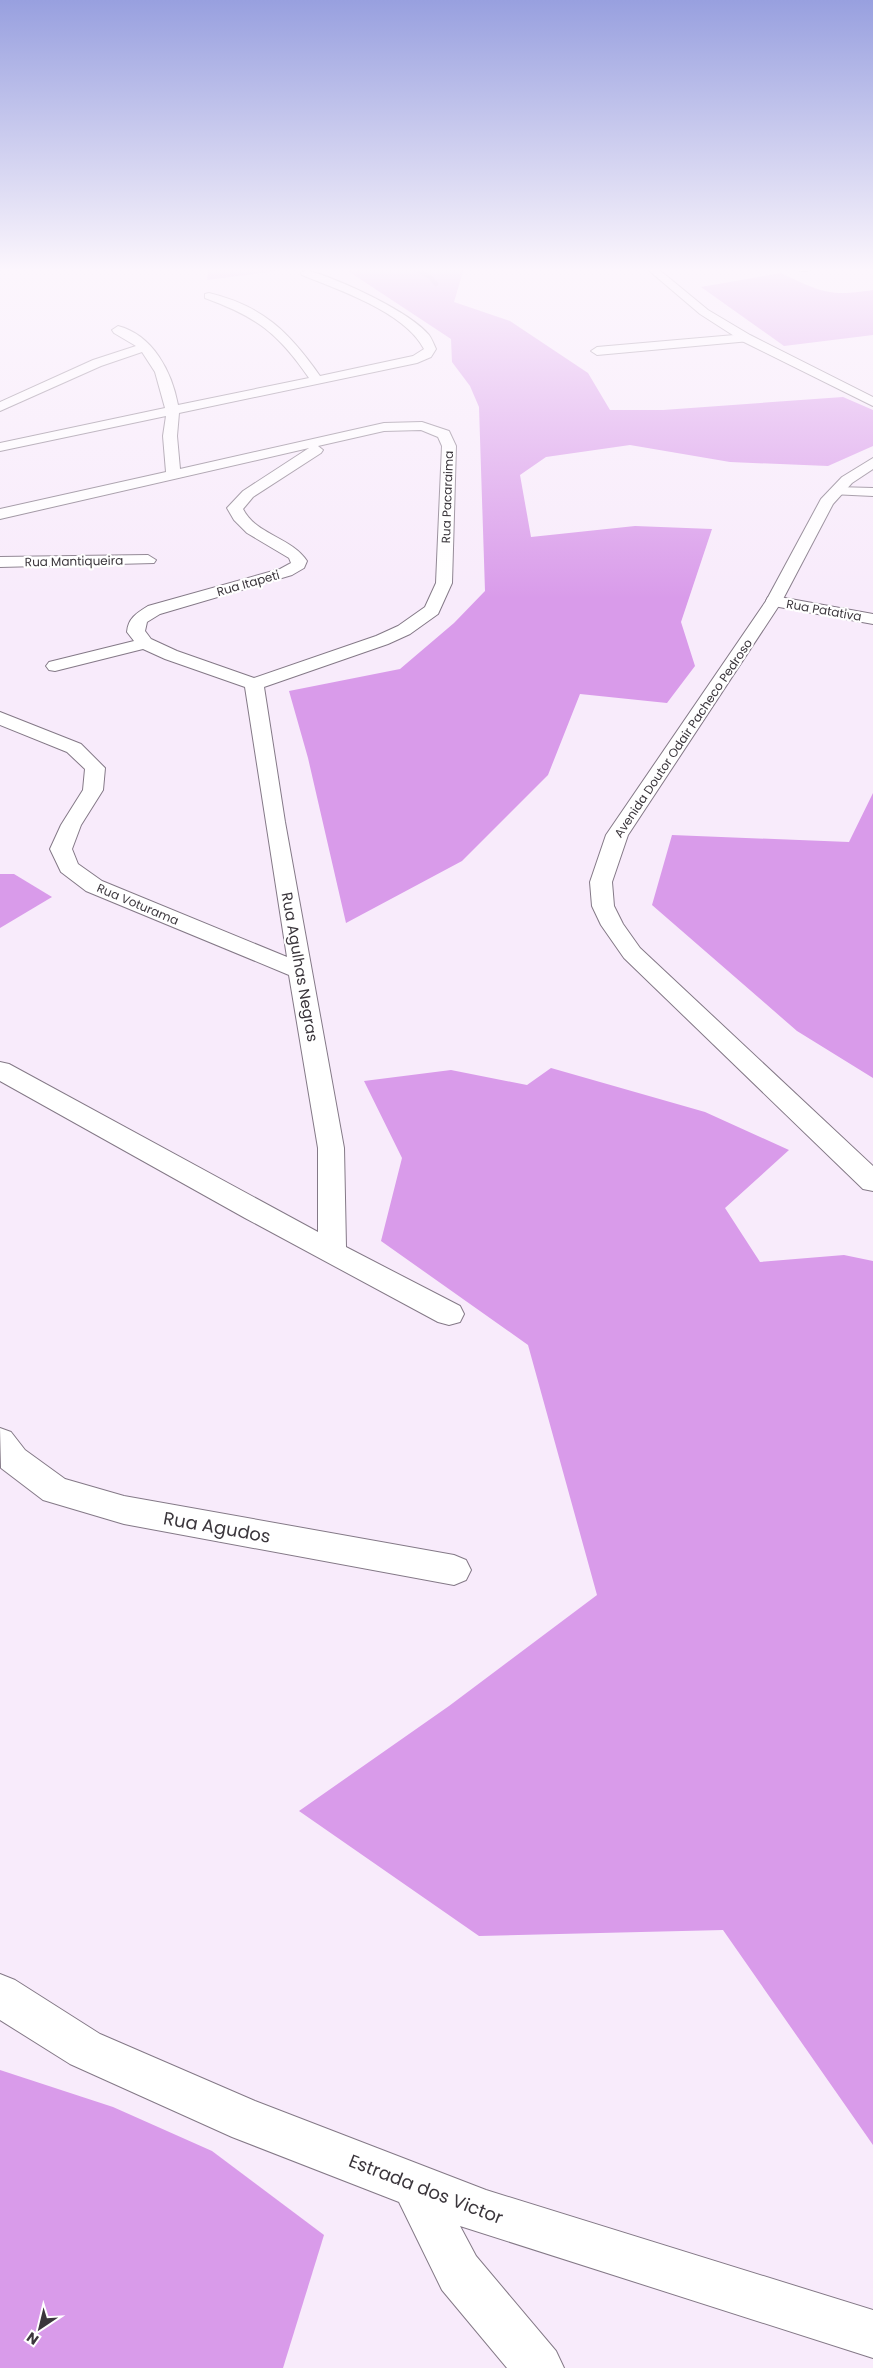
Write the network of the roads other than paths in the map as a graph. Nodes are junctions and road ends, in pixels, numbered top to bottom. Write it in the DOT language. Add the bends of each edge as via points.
graph roads {
  1 [pos="63,379"];
  2 [pos="164,379"];
  3 [pos="323,379"];
  4 [pos="826,379"];
  5 [pos="316,380"];
  6 [pos="873,402"];
  7 [pos="0,407"];
  8 [pos="173,410"];
  9 [pos="332,440"];
  10 [pos="0,447"];
  11 [pos="238,461"];
  12 [pos="873,462"];
  13 [pos="283,472"];
  14 [pos="173,474"];
  15 [pos="836,491"];
  16 [pos="873,492"];
  17 [pos="0,514"];
  18 [pos="148,560"];
  19 [pos="0,562"];
  20 [pos="774,602"];
  21 [pos="873,618"];
  22 [pos="145,643"];
  23 [pos="55,666"];
  24 [pos="254,684"];
  25 [pos="0,718"];
  26 [pos="302,972"];
  27 [pos="0,1070"];
  28 [pos="873,1182"];
  29 [pos="332,1252"];
  30 [pos="450,1314"];
  31 [pos="0,1441"];
  32 [pos="454,1570"];
  33 [pos="0,1995"];
  34 [pos="415,2186"];
  35 [pos="873,2334"];
  36 [pos="539,2368"];
  1 -- 7 [label="street"];
  2 -- 8 [label="street"];
  3 -- 5 [label="street"];
  4 -- 6 [label="street"];
  5 -- 8 [label="street"];
  8 -- 10 [label="street"];
  8 -- 14 [label="street" via="170,434"];
  9 -- 11 [label="street, Rua Pacaraima"];
  9 -- 13 [label="street, Rua Itapeti"];
  9 -- 24 [label="street, Rua Pacaraima" via="398,425 422,426 444,434 449,446 444,583 432,610 404,630"];
  11 -- 13 [label="street" via="265,465"];
  11 -- 14 [label="street, Rua Pacaraima"];
  12 -- 15 [label="street, Avenida Doutor Odair Pacheco Pedroso"];
  13 -- 22 [label="street, Rua Itapeti" via="248,494 235,508 237,515 254,530 295,556 298,565 286,572 154,610 136,624 136,632"];
  14 -- 17 [label="street, Rua Pacaraima"];
  15 -- 16 [label="street"];
  15 -- 20 [label="street, Avenida Doutor Odair Pacheco Pedroso" via="826,502"];
  18 -- 19 [label="street, Rua Mantiqueira"];
  20 -- 21 [label="street, Rua Patativa"];
  20 -- 28 [label="street, Avenida Doutor Odair Pacheco Pedroso" via="617,835 601,882 603,906 632,953"];
  22 -- 23 [label="street"];
  22 -- 24 [label="street"];
  24 -- 26 [label="street, Rua Agulhas Negras"];
  25 -- 26 [label="street, Rua Voturama" via="74,748 95,768 93,790 71,825 61,849 69,867 94,886"];
  26 -- 29 [label="street, Rua Agulhas Negras" via="331,1148"];
  27 -- 29 [label="street"];
  29 -- 30 [label="street"];
  31 -- 32 [label="street, Rua Agudos" via="13,1459 55,1490 124,1510"];
  33 -- 34 [label="street, Estrada dos Victor" via="85,2049 248,2121"];
  34 -- 35 [label="street, Estrada dos Victor" via="486,2213"];
  34 -- 36 [label="street" via="459,2273"];
}
